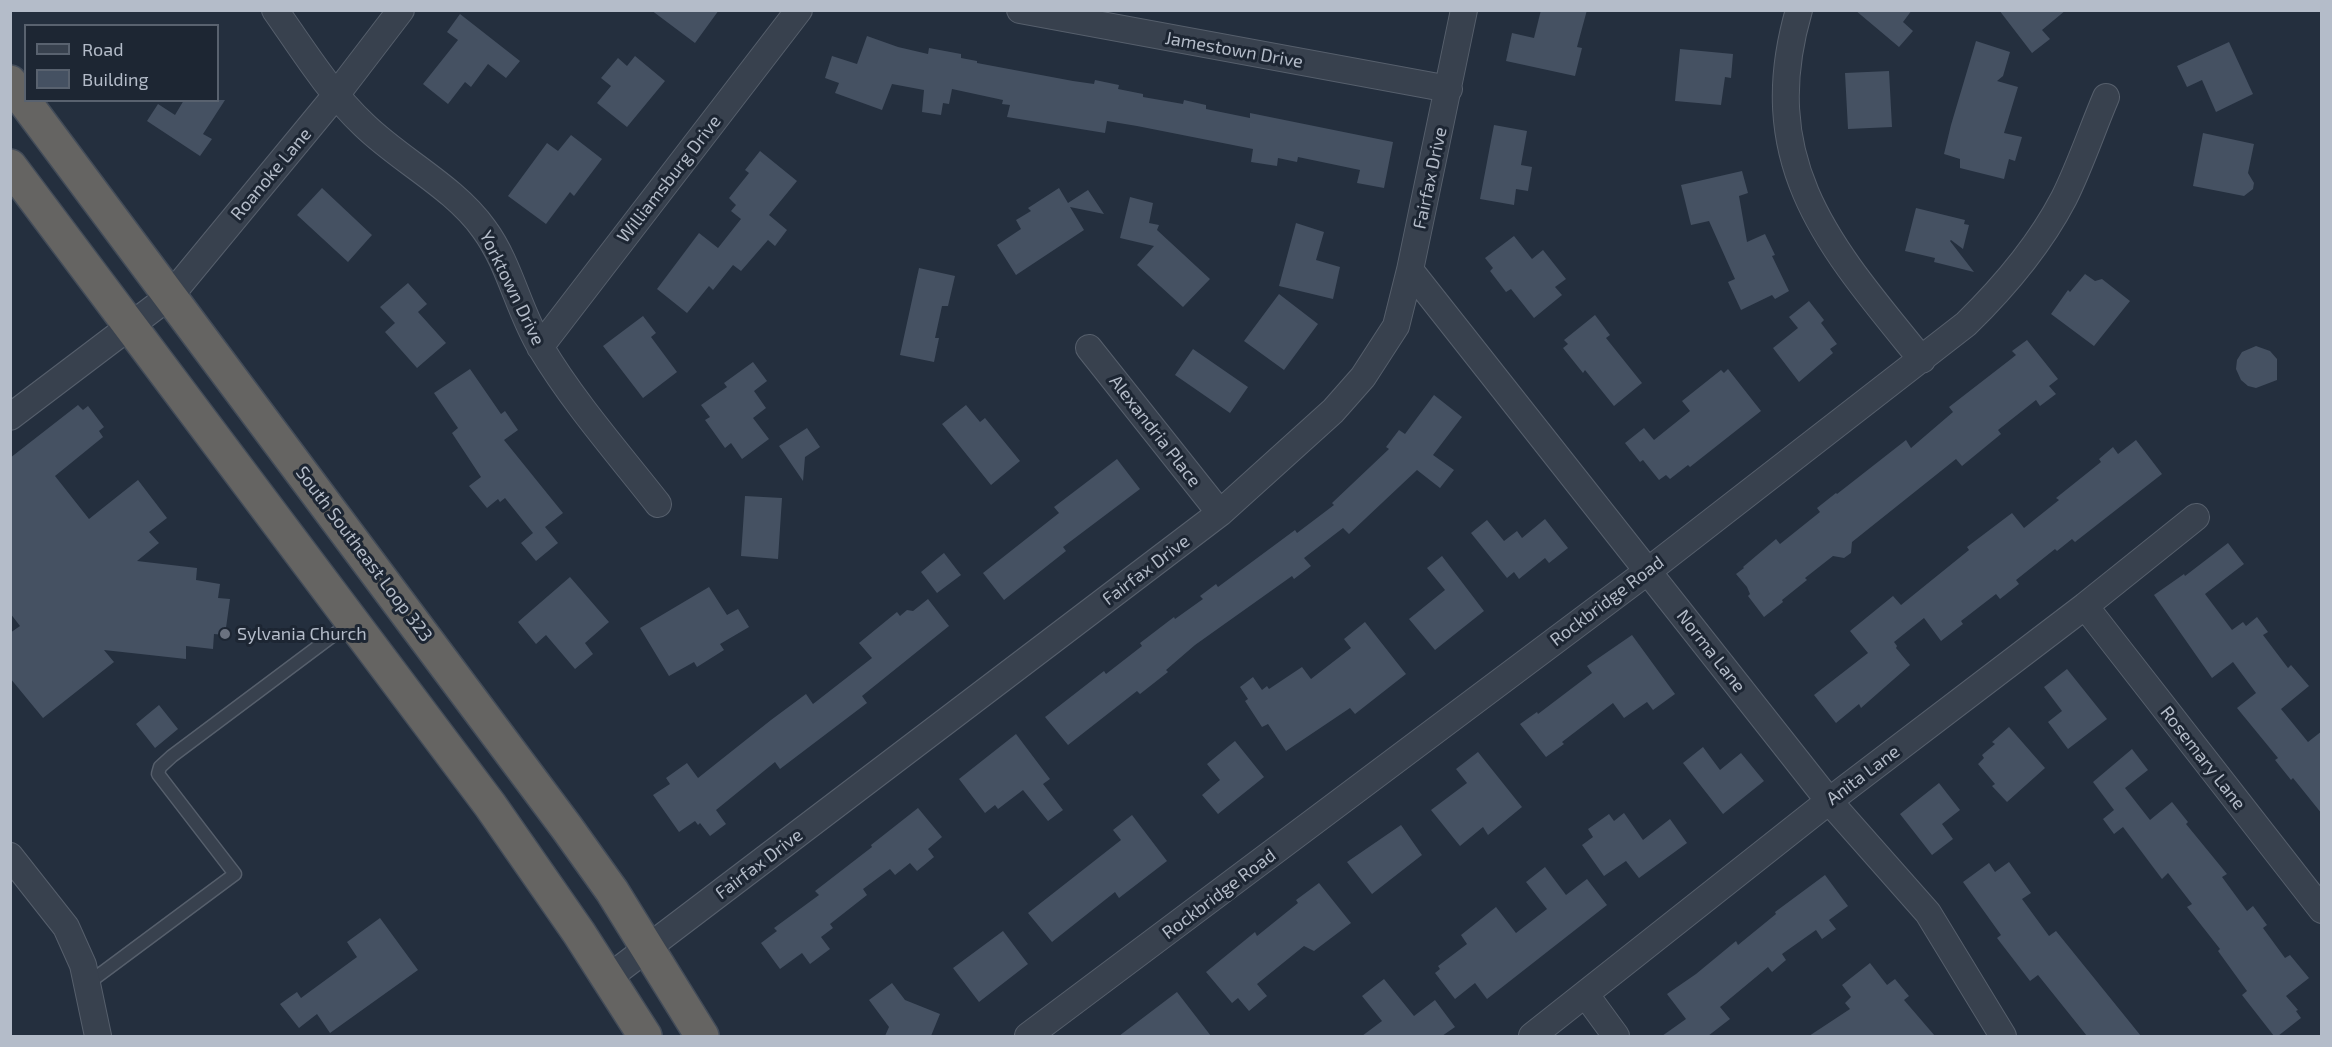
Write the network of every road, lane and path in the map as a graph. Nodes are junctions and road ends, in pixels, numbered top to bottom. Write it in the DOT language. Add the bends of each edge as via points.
graph roads {
  1 [pos="275,10"];
  2 [pos="401,10"];
  3 [pos="799,10"];
  4 [pos="1020,10"];
  5 [pos="1464,10"];
  6 [pos="1799,10"];
  7 [pos="10,82"];
  8 [pos="1449,89"];
  9 [pos="336,96"];
  10 [pos="2106,97"];
  11 [pos="24,101"];
  12 [pos="25,102"];
  13 [pos="10,166"];
  14 [pos="1410,270"];
  15 [pos="171,295"];
  16 [pos="129,325"];
  17 [pos="540,347"];
  18 [pos="1089,348"];
  19 [pos="1922,360"];
  20 [pos="10,417"];
  21 [pos="658,504"];
  22 [pos="1220,513"];
  23 [pos="2196,517"];
  24 [pos="1648,571"];
  25 [pos="2085,606"];
  26 [pos="351,621"];
  27 [pos="1829,801"];
  28 [pos="10,856"];
  29 [pos="2322,910"];
  30 [pos="648,948"];
  31 [pos="608,978"];
  32 [pos="87,984"];
  33 [pos="1586,995"];
  34 [pos="99,1036"];
  35 [pos="645,1036"];
  36 [pos="702,1036"];
  37 [pos="1028,1036"];
  38 [pos="1533,1036"];
  39 [pos="1616,1036"];
  40 [pos="2002,1036"];
  1 -- 9 [label="street, Yorktown Drive"];
  2 -- 9 [label="street, Roanoke Lane"];
  3 -- 17 [label="street, Williamsburg Drive"];
  4 -- 8 [label="street, Jamestown Drive"];
  5 -- 8 [label="street, Fairfax Drive"];
  6 -- 19 [label="street" via="1789,50 1786,100 1792,150 1808,201 1848,268"];
  7 -- 11 [label="highway, South Southeast Loop 323"];
  8 -- 14 [label="street, Fairfax Drive"];
  9 -- 15 [label="street, Roanoke Lane"];
  9 -- 17 [label="street, Yorktown Drive" via="364,126 458,200 484,228"];
  10 -- 19 [label="street, Rockbridge Road" via="2064,198 2036,243 1993,298"];
  12 -- 15 [label="highway, South Southeast Loop 323"];
  13 -- 16 [label="highway"];
  14 -- 22 [label="street, Fairfax Drive" via="1396,326 1363,377 1333,411"];
  14 -- 24 [label="street, Norma Lane"];
  15 -- 16 [label="street, Roanoke Lane"];
  15 -- 30 [label="highway, South Southeast Loop 323" via="567,828"];
  16 -- 20 [label="street, Roanoke Lane"];
  16 -- 26 [label="highway"];
  17 -- 21 [label="street, Yorktown Drive"];
  18 -- 22 [label="street, Alexandria Place"];
  19 -- 24 [label="street, Rockbridge Road"];
  22 -- 30 [label="street, Fairfax Drive"];
  23 -- 25 [label="street, Anita Lane"];
  24 -- 27 [label="street, Norma Lane"];
  24 -- 37 [label="street, Rockbridge Road"];
  25 -- 27 [label="street, Anita Lane"];
  25 -- 29 [label="street, Rosemary Lane"];
  26 -- 31 [label="highway" via="490,805"];
  26 -- 32 [label="lane" via="160,767 158,774 235,874"];
  27 -- 33 [label="street, Anita Lane"];
  27 -- 40 [label="street, Norma Lane" via="1928,913"];
  28 -- 32 [label="street" via="66,927"];
  30 -- 31 [label="street, Fairfax Drive"];
  30 -- 36 [label="highway, South Southeast Loop 323"];
  31 -- 35 [label="highway"];
  32 -- 34 [label="street"];
  33 -- 38 [label="street, Anita Lane"];
  33 -- 39 [label="street"];
}
